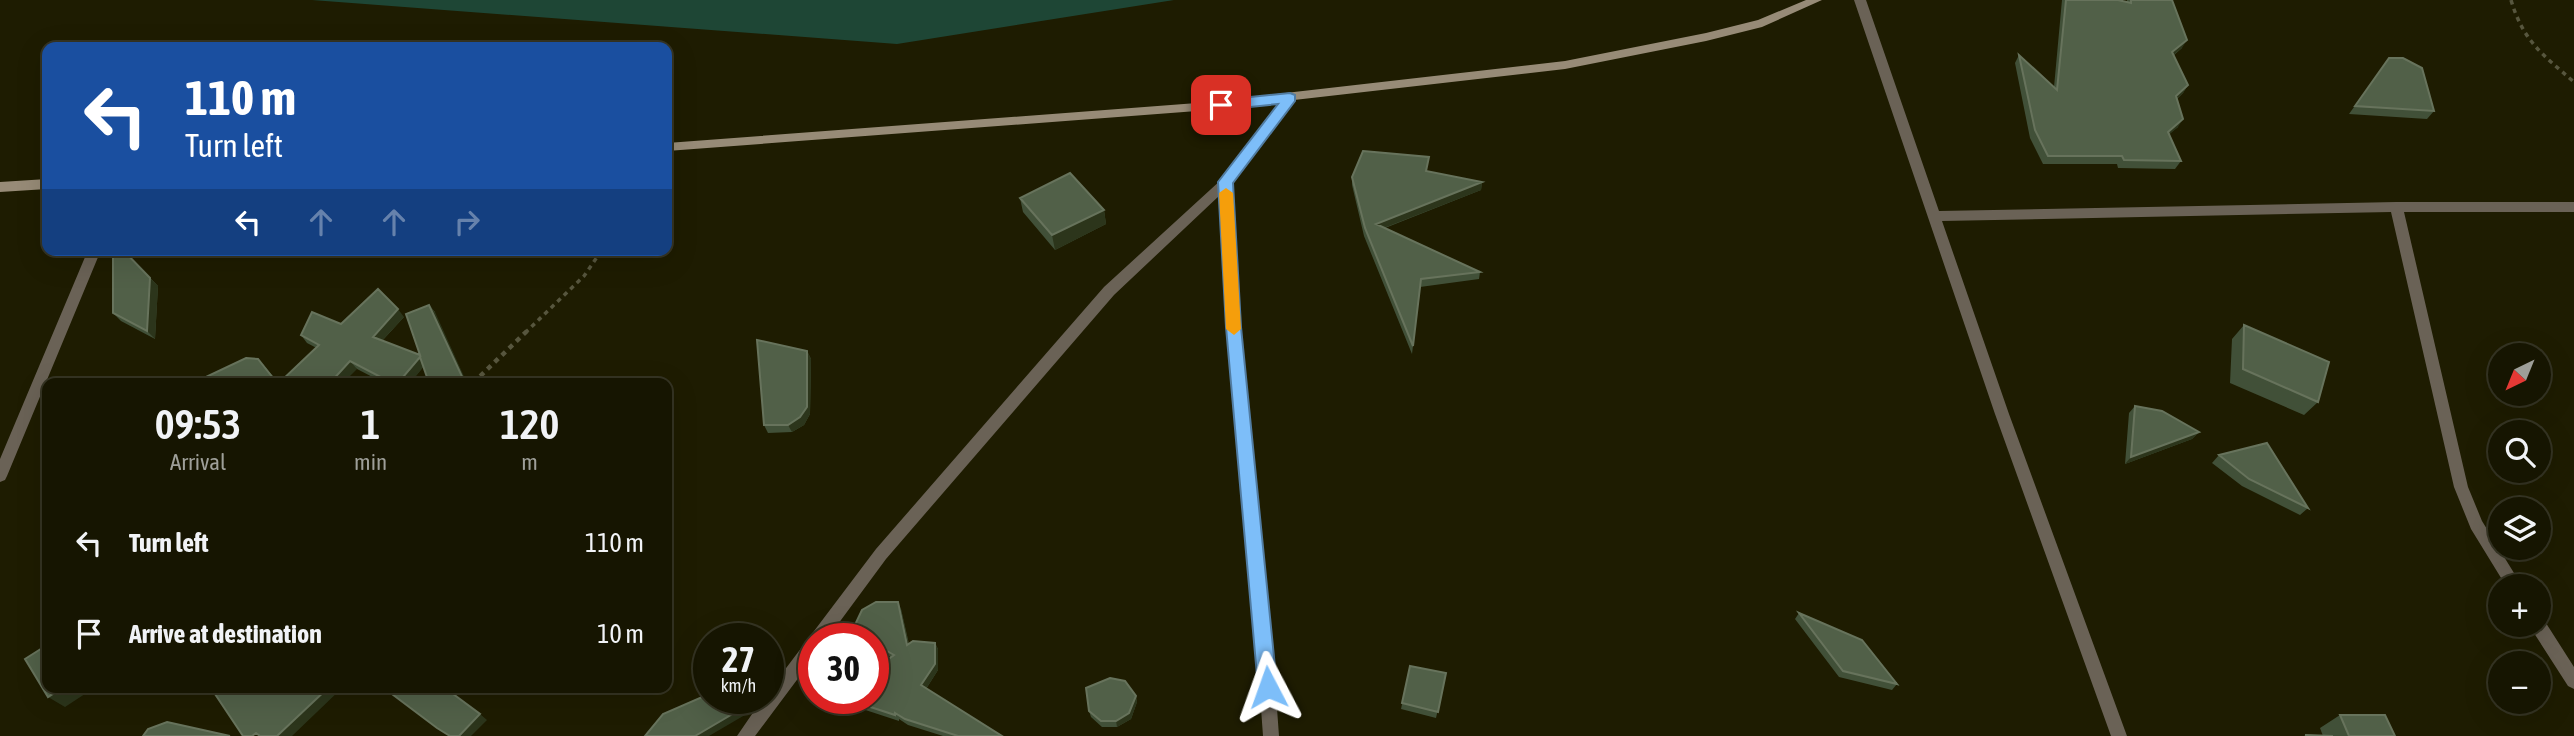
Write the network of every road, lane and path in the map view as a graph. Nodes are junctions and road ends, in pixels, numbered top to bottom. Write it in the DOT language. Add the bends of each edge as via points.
graph roads {
  1 [pos="1816,0"];
  2 [pos="1860,0"];
  3 [pos="2511,0"];
  4 [pos="2574,82"];
  5 [pos="1290,98"];
  6 [pos="672,147"];
  7 [pos="1226,182"];
  8 [pos="42,184"];
  9 [pos="0,187"];
  10 [pos="2396,207"];
  11 [pos="2574,207"];
  12 [pos="1936,216"];
  13 [pos="92,256"];
  14 [pos="599,256"];
  15 [pos="478,378"];
  16 [pos="0,476"];
  17 [pos="2507,574"];
  18 [pos="829,623"];
  19 [pos="2546,637"];
  20 [pos="798,665"];
  21 [pos="2574,681"];
  22 [pos="745,736"];
  23 [pos="1270,736"];
  24 [pos="2119,736"];
  1 -- 5 [label="main road" via="1762,23 1565,65"];
  2 -- 12 [label="street"];
  3 -- 4 [label="path" via="2518,25"];
  5 -- 6 [label="main road"];
  5 -- 7 [label="street"];
  7 -- 18 [label="street" via="1109,292 881,554"];
  7 -- 23 [label="street" via="1233,327"];
  8 -- 9 [label="main road"];
  10 -- 11 [label="street"];
  10 -- 12 [label="street"];
  10 -- 17 [label="street" via="2461,487 2476,524"];
  12 -- 24 [label="street"];
  13 -- 16 [label="street"];
  14 -- 15 [label="path" via="584,276"];
  19 -- 21 [label="street"];
  20 -- 22 [label="street"];
}
